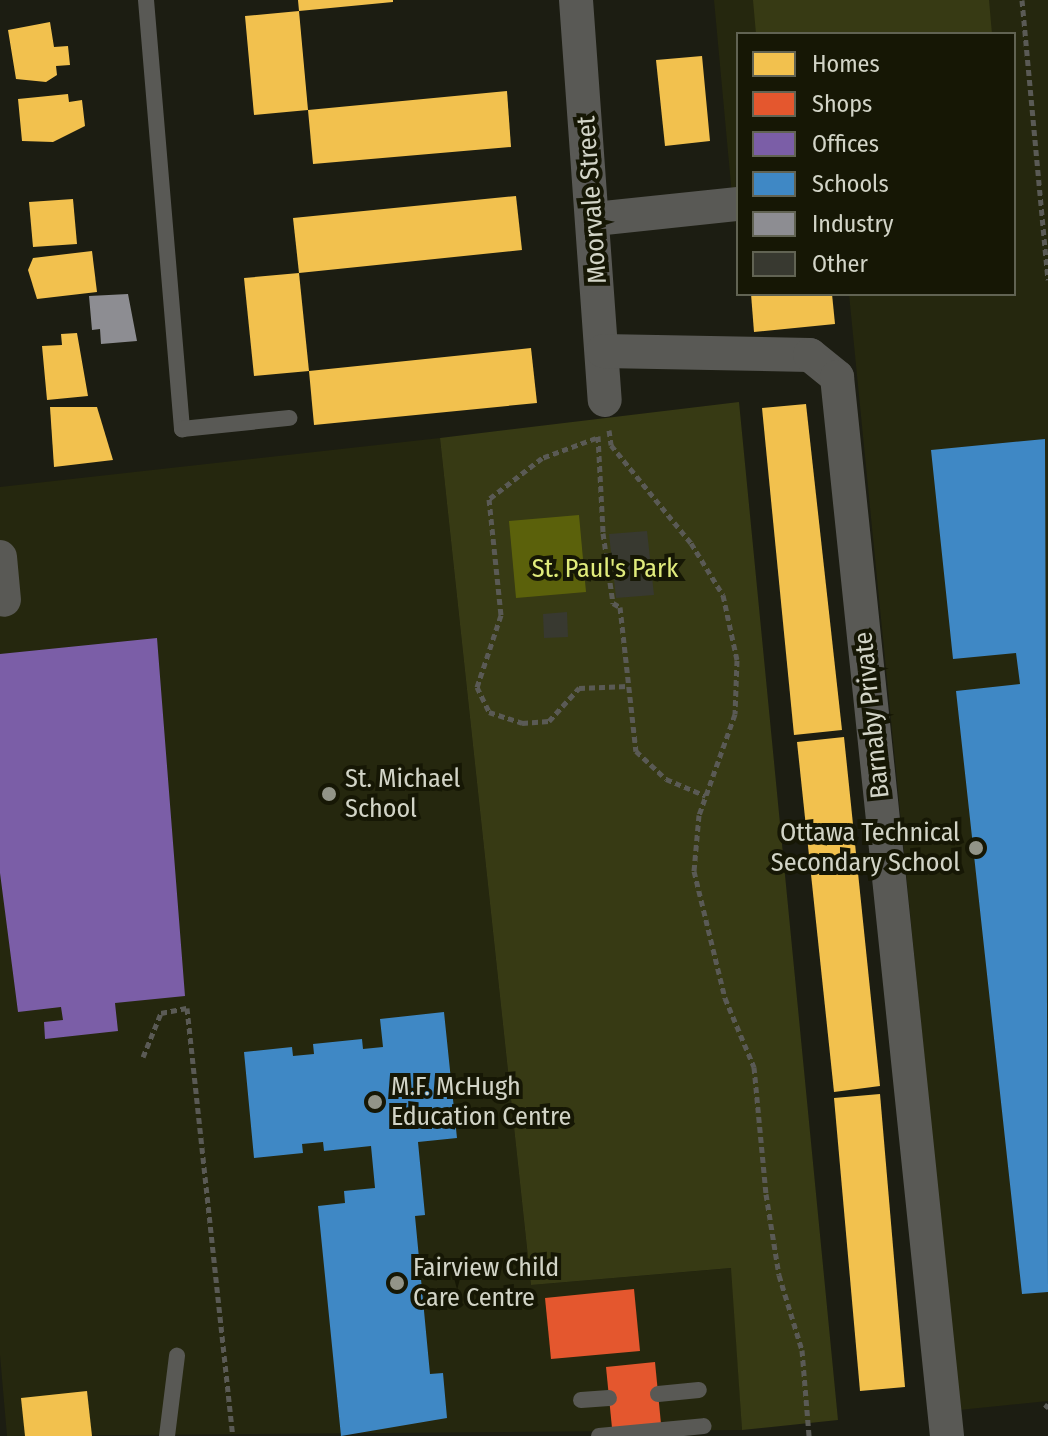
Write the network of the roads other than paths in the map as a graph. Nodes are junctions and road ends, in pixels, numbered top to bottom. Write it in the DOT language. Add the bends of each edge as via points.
graph roads {
  1 [pos="146,0"];
  2 [pos="576,0"];
  3 [pos="736,204"];
  4 [pos="595,219"];
  5 [pos="603,351"];
  6 [pos="605,400"];
  7 [pos="289,418"];
  8 [pos="0,557"];
  9 [pos="4,600"];
  10 [pos="177,1356"];
  11 [pos="699,1390"];
  12 [pos="658,1394"];
  13 [pos="609,1398"];
  14 [pos="581,1400"];
  15 [pos="704,1426"];
  16 [pos="167,1436"];
  17 [pos="599,1436"];
  18 [pos="947,1436"];
  1 -- 7 [label="lane" via="182,429"];
  2 -- 4 [label="street, Moorvale Street"];
  3 -- 4 [label="street"];
  4 -- 5 [label="street, Moorvale Street"];
  5 -- 6 [label="street, Moorvale Street"];
  5 -- 18 [label="street, Barnaby Private" via="810,355 837,377"];
  8 -- 9 [label="street"];
  10 -- 16 [label="lane"];
  11 -- 12 [label="lane"];
  13 -- 14 [label="lane"];
  15 -- 17 [label="lane"];
}
